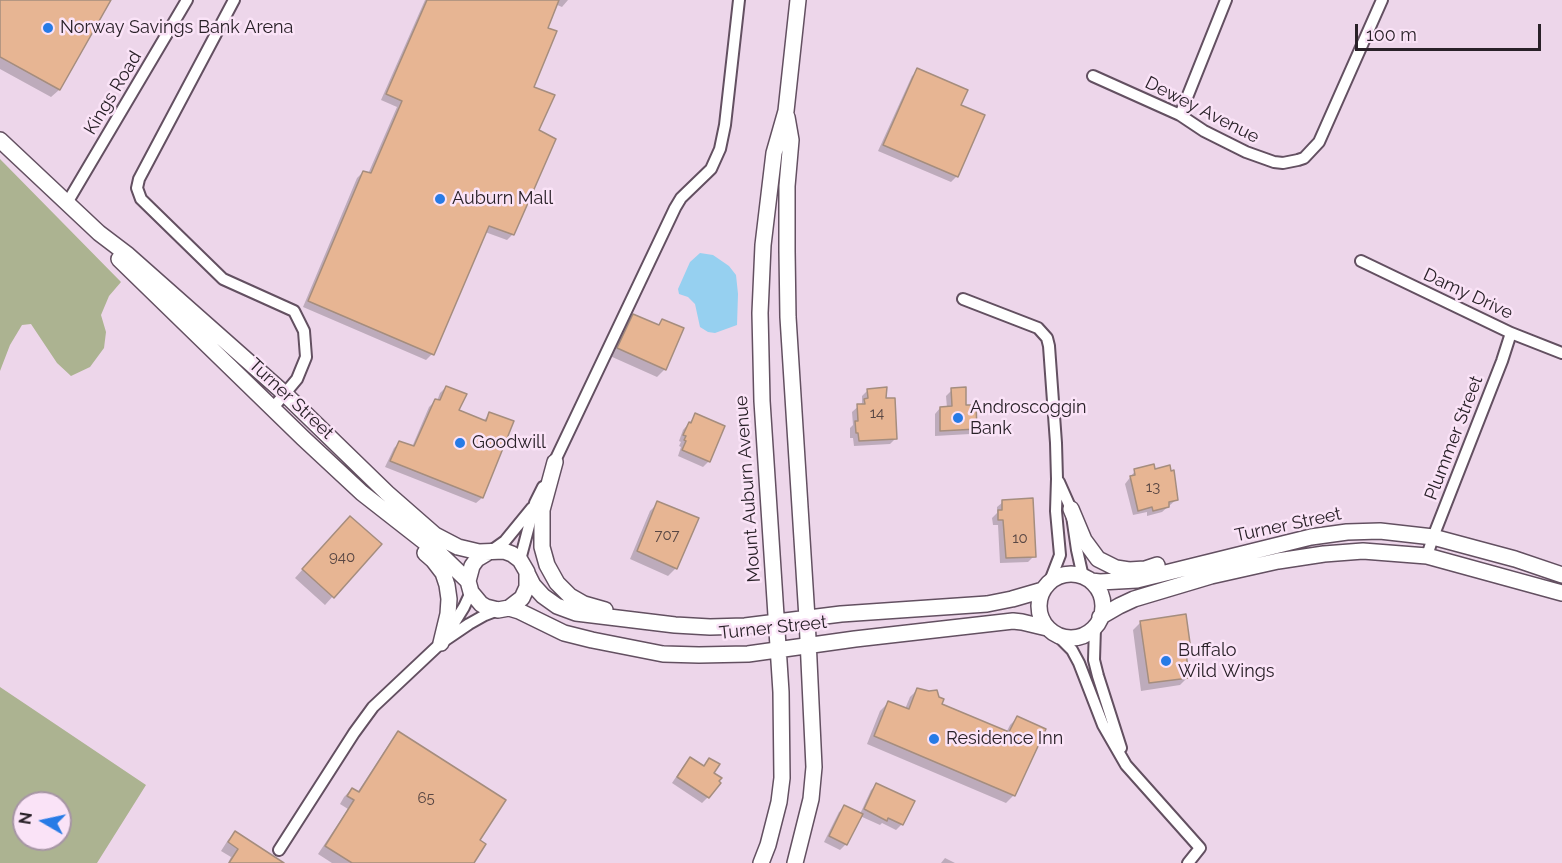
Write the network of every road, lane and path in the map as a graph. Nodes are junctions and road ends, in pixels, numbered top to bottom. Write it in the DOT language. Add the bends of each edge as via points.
graph roads {
  1 [pos="187,0"];
  2 [pos="234,0"];
  3 [pos="739,0"];
  4 [pos="796,0"];
  5 [pos="803,0"];
  6 [pos="1226,0"];
  7 [pos="1382,0"];
  8 [pos="793,38"];
  9 [pos="1093,76"];
  10 [pos="786,111"];
  11 [pos="1180,115"];
  12 [pos="0,140"];
  13 [pos="67,203"];
  14 [pos="99,233"];
  15 [pos="1361,261"];
  16 [pos="963,299"];
  17 [pos="1511,333"];
  18 [pos="1562,353"];
  19 [pos="285,393"];
  20 [pos="272,409"];
  21 [pos="555,462"];
  22 [pos="1057,479"];
  23 [pos="362,493"];
  24 [pos="535,503"];
  25 [pos="1071,509"];
  26 [pos="1433,537"];
  27 [pos="1285,544"];
  28 [pos="489,552"];
  29 [pos="1427,556"];
  30 [pos="523,566"];
  31 [pos="1562,575"];
  32 [pos="1087,579"];
  33 [pos="1047,585"];
  34 [pos="470,586"];
  35 [pos="1562,593"];
  36 [pos="504,609"];
  37 [pos="807,618"];
  38 [pos="776,622"];
  39 [pos="1098,622"];
  40 [pos="675,625"];
  41 [pos="1051,631"];
  42 [pos="441,643"];
  43 [pos="808,645"];
  44 [pos="778,650"];
  45 [pos="1126,765"];
  46 [pos="279,850"];
  47 [pos="761,863"];
  48 [pos="795,863"];
  49 [pos="1188,863"];
  1 -- 13 [label="street, Kings Road"];
  2 -- 19 [label="street" via="137,188 141,199 222,279 294,311 304,332 306,357 297,379"];
  3 -- 21 [label="street" via="720,149 711,169 675,208"];
  4 -- 8 [label="main road, Mount Auburn Avenue"];
  5 -- 8 [label="main road"];
  6 -- 11 [label="street"];
  7 -- 11 [label="street, Dewey Avenue" via="1319,142 1304,158 1274,162 1246,152"];
  8 -- 10 [label="main road, Mount Auburn Avenue"];
  9 -- 11 [label="street, Dewey Avenue"];
  10 -- 37 [label="main road, Mount Auburn Avenue" via="791,140 787,197 788,317"];
  10 -- 38 [label="main road, Mount Auburn Avenue" via="774,153 760,314"];
  12 -- 13 [label="main road, Turner Street"];
  13 -- 14 [label="main road, Turner Street"];
  14 -- 19 [label="main road, Turner Street"];
  14 -- 20 [label="main road, Turner Street" via="123,264"];
  15 -- 17 [label="street, Damy Drive"];
  16 -- 22 [label="street" via="1038,328 1047,338"];
  17 -- 18 [label="street, Damy Drive"];
  17 -- 26 [label="street, Plummer Street"];
  19 -- 20 [label="street"];
  19 -- 28 [label="main road, Turner Street" via="435,535 458,547"];
  20 -- 23 [label="main road, Turner Street"];
  21 -- 24 [label="street"];
  21 -- 40 [label="main road" via="542,510 542,548 557,583 584,604"];
  22 -- 25 [label="street"];
  22 -- 33 [label="street" via="1060,555"];
  23 -- 34 [label="main road, Turner Street" via="440,554"];
  23 -- 42 [label="main road" via="443,573 449,599"];
  24 -- 28 [label="street" via="505,541"];
  24 -- 30 [label="street"];
  25 -- 27 [label="main road" via="1084,540 1098,559 1116,568 1144,569 1266,538"];
  25 -- 32 [label="street" via="1077,550"];
  26 -- 27 [label="main road, Turner Street" via="1347,532"];
  26 -- 29 [label="street, Plummer Street"];
  26 -- 31 [label="main road, Turner Street"];
  27 -- 32 [label="main road, Turner Street" via="1137,580"];
  28 -- 30 [label="main road, Turner Street" via="512,554"];
  28 -- 34 [label="main road" via="472,566"];
  29 -- 35 [label="main road, Turner Street"];
  29 -- 39 [label="main road, Turner Street" via="1363,551 1278,561 1134,599"];
  30 -- 36 [label="main road" via="527,587 522,598"];
  30 -- 40 [label="main road, Turner Street" via="533,585 557,606 576,613"];
  32 -- 33 [label="main road" via="1077,574 1061,575"];
  32 -- 39 [label="main road" via="1099,591 1102,603"];
  33 -- 37 [label="main road, Turner Street" via="987,604"];
  33 -- 41 [label="main road" via="1040,596 1039,612"];
  34 -- 36 [label="main road, Turner Street" via="481,604"];
  34 -- 42 [label="street" via="464,607"];
  36 -- 42 [label="street" via="485,615"];
  36 -- 44 [label="main road, Turner Street" via="519,611 564,633 663,654"];
  37 -- 38 [label="main road, Turner Street"];
  37 -- 43 [label="main road, Mount Auburn Avenue"];
  38 -- 40 [label="main road, Turner Street" via="745,626"];
  38 -- 44 [label="main road, Mount Auburn Avenue"];
  39 -- 41 [label="main road" via="1084,635 1073,638"];
  39 -- 45 [label="street" via="1094,660"];
  41 -- 43 [label="main road, Turner Street" via="1014,621"];
  41 -- 45 [label="street" via="1072,650 1103,725"];
  42 -- 46 [label="street" via="373,707"];
  43 -- 44 [label="main road, Turner Street"];
  43 -- 48 [label="main road, Mount Auburn Avenue" via="814,767 811,799"];
  44 -- 47 [label="main road, Mount Auburn Avenue" via="782,778"];
  45 -- 49 [label="street" via="1200,848"];
}
